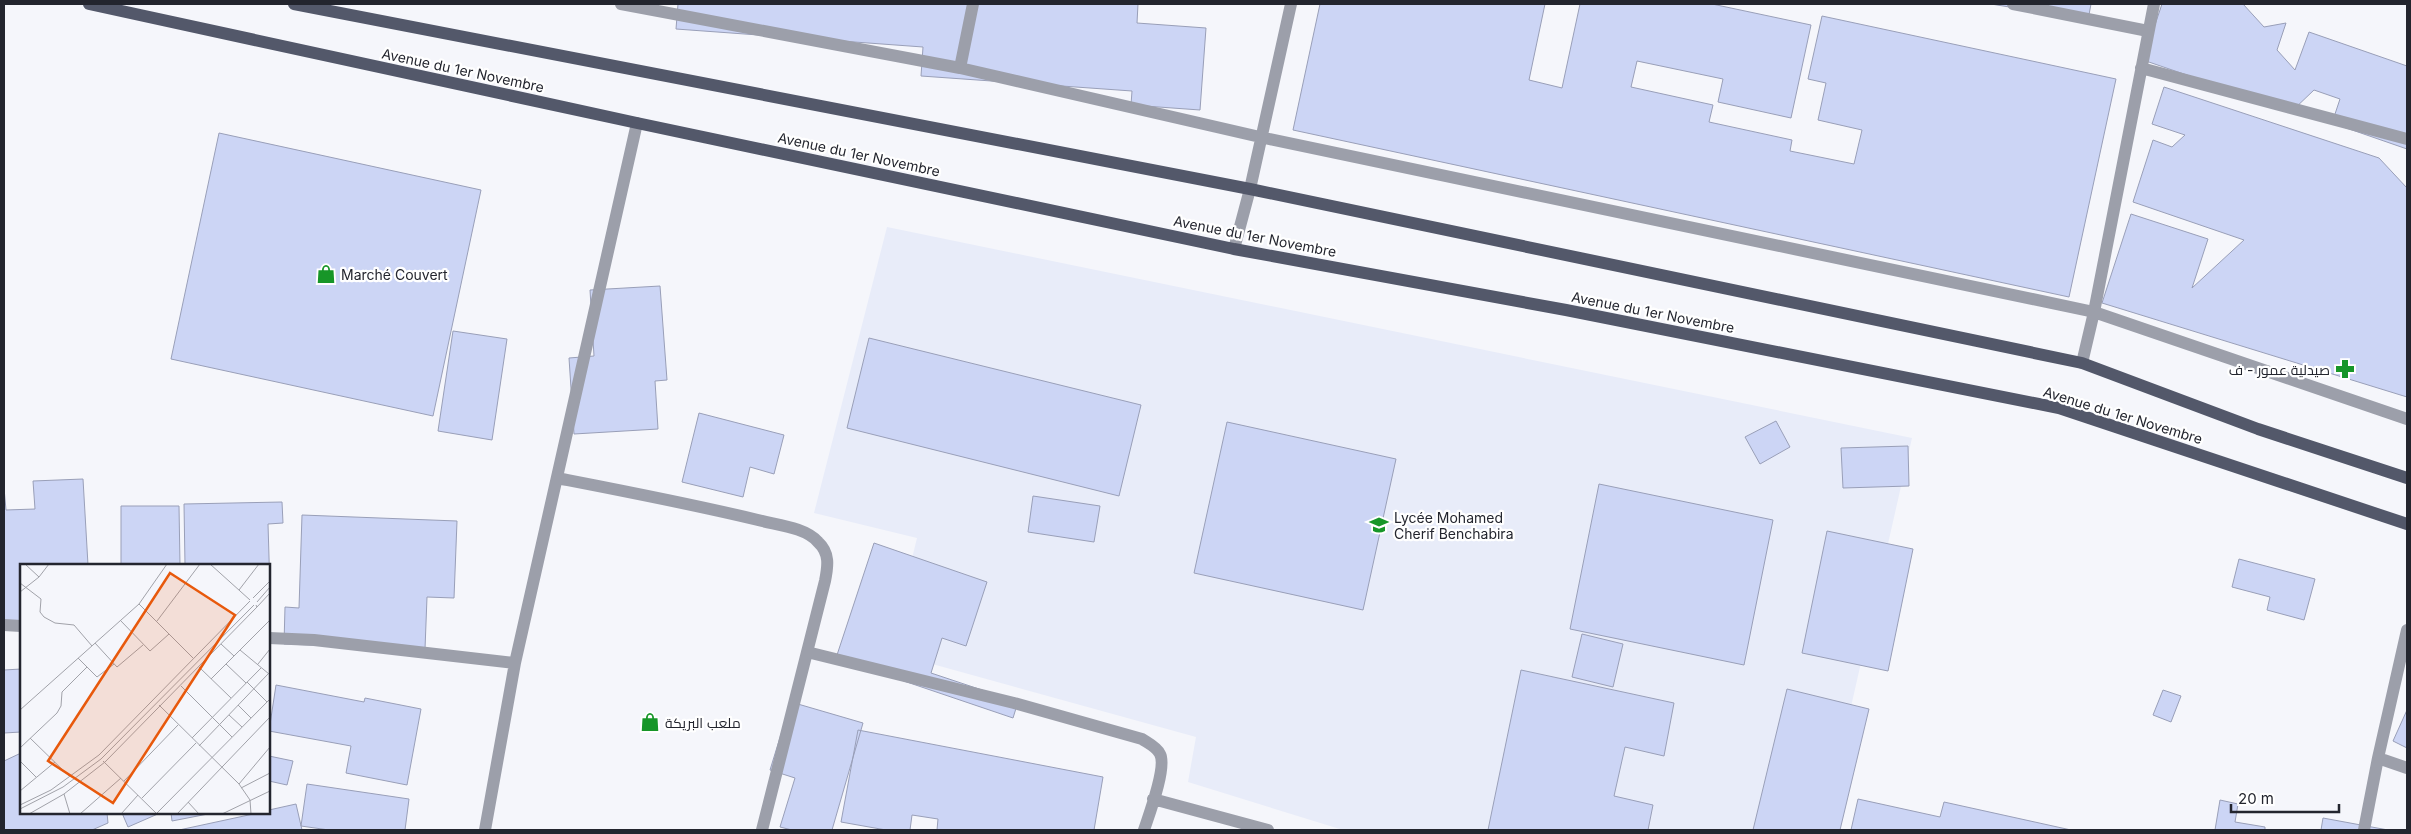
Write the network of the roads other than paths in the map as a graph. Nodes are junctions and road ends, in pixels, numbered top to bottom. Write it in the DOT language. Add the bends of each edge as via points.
graph roads {
  1 [pos="89,4"];
  2 [pos="294,4"];
  3 [pos="621,4"];
  4 [pos="973,4"];
  5 [pos="1291,4"];
  6 [pos="2013,4"];
  7 [pos="2154,4"];
  8 [pos="683,10"];
  9 [pos="2148,31"];
  10 [pos="960,68"];
  11 [pos="2141,68"];
  12 [pos="637,123"];
  13 [pos="1260,136"];
  14 [pos="2407,138"];
  15 [pos="1250,189"];
  16 [pos="1234,249"];
  17 [pos="2094,312"];
  18 [pos="2082,363"];
  19 [pos="2407,419"];
  20 [pos="557,478"];
  21 [pos="2407,478"];
  22 [pos="2407,524"];
  23 [pos="4,626"];
  24 [pos="20,626"];
  25 [pos="2407,630"];
  26 [pos="270,638"];
  27 [pos="807,652"];
  28 [pos="515,663"];
  29 [pos="2378,758"];
  30 [pos="2407,768"];
  31 [pos="1153,798"];
  32 [pos="485,830"];
  33 [pos="762,830"];
  34 [pos="1144,830"];
  35 [pos="1268,830"];
  36 [pos="2364,830"];
  1 -- 12 [label="main road, Avenue du 1er Novembre"];
  2 -- 15 [label="main road"];
  3 -- 8 [label="street"];
  4 -- 10 [label="street"];
  5 -- 13 [label="street"];
  6 -- 9 [label="street"];
  7 -- 9 [label="street"];
  8 -- 10 [label="street"];
  9 -- 11 [label="street"];
  10 -- 13 [label="street"];
  11 -- 14 [label="street"];
  11 -- 17 [label="street"];
  12 -- 16 [label="main road, Avenue du 1er Novembre"];
  12 -- 20 [label="street"];
  13 -- 15 [label="street"];
  13 -- 17 [label="street"];
  15 -- 16 [label="street"];
  15 -- 18 [label="main road"];
  16 -- 22 [label="main road, Avenue du 1er Novembre" via="1576,312 2059,408"];
  17 -- 18 [label="street"];
  17 -- 19 [label="street"];
  18 -- 21 [label="main road" via="2258,429"];
  20 -- 27 [label="street" via="728,513 798,530 818,541 829,564"];
  20 -- 28 [label="street"];
  23 -- 24 [label="street"];
  25 -- 29 [label="street"];
  26 -- 28 [label="street" via="314,640"];
  27 -- 31 [label="street" via="1142,739 1161,755 1161,769"];
  27 -- 33 [label="street"];
  28 -- 32 [label="street"];
  29 -- 30 [label="street"];
  29 -- 36 [label="street"];
  31 -- 34 [label="street"];
  31 -- 35 [label="street"];
}
